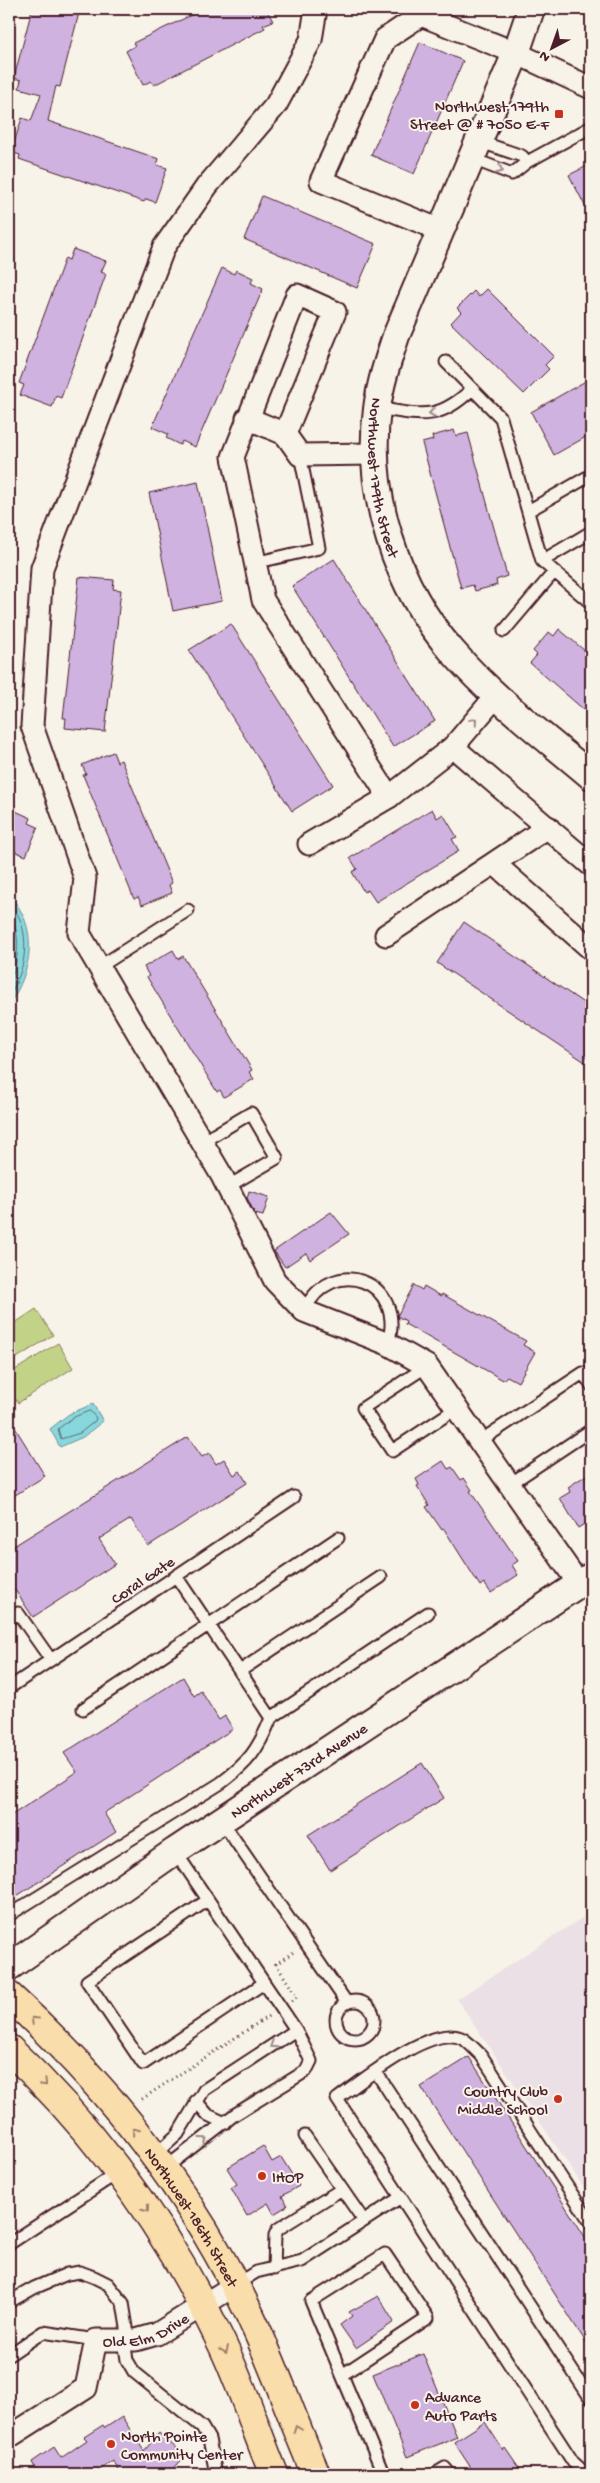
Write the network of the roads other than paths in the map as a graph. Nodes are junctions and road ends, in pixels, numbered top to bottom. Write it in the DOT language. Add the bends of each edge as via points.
graph roads {
  1 [pos="316,9"];
  2 [pos="531,9"];
  3 [pos="516,53"];
  4 [pos="591,88"];
  5 [pos="591,127"];
  6 [pos="474,150"];
  7 [pos="527,162"];
  8 [pos="440,230"];
  9 [pos="446,362"];
  10 [pos="472,389"];
  11 [pos="377,408"];
  12 [pos="247,418"];
  13 [pos="286,434"];
  14 [pos="375,454"];
  15 [pos="300,455"];
  16 [pos="591,475"];
  17 [pos="528,511"];
  18 [pos="591,532"];
  19 [pos="542,561"];
  20 [pos="254,563"];
  21 [pos="554,572"];
  22 [pos="591,603"];
  23 [pos="504,631"];
  24 [pos="496,696"];
  25 [pos="453,746"];
  26 [pos="591,776"];
  27 [pos="389,797"];
  28 [pos="548,827"];
  29 [pos="309,844"];
  30 [pos="495,864"];
  31 [pos="591,865"];
  32 [pos="188,910"];
  33 [pos="386,935"];
  34 [pos="591,949"];
  35 [pos="99,967"];
  36 [pos="202,1142"];
  37 [pos="227,1187"];
  38 [pos="304,1311"];
  39 [pos="388,1344"];
  40 [pos="427,1366"];
  41 [pos="591,1385"];
  42 [pos="457,1408"];
  43 [pos="591,1430"];
  44 [pos="480,1441"];
  45 [pos="510,1484"];
  46 [pos="294,1497"];
  47 [pos="338,1538"];
  48 [pos="176,1576"];
  49 [pos="381,1577"];
  50 [pos="585,1580"];
  51 [pos="428,1613"];
  52 [pos="9,1619"];
  53 [pos="209,1624"];
  54 [pos="50,1660"];
  55 [pos="240,1670"];
  56 [pos="9,1688"];
  57 [pos="83,1709"];
  58 [pos="271,1718"];
  59 [pos="221,1820"];
  60 [pos="175,1851"];
  61 [pos="208,1900"];
  62 [pos="9,1915"];
  63 [pos="9,1967"];
  64 [pos="264,1982"];
  65 [pos="9,1996"];
  66 [pos="347,2004"];
  67 [pos="296,2030"];
  68 [pos="9,2049"];
  69 [pos="376,2072"];
  70 [pos="196,2101"];
  71 [pos="225,2123"];
  72 [pos="305,2136"];
  73 [pos="159,2162"];
  74 [pos="119,2172"];
  75 [pos="342,2190"];
  76 [pos="401,2198"];
  77 [pos="364,2221"];
  78 [pos="591,2223"];
  79 [pos="9,2244"];
  80 [pos="274,2269"];
  81 [pos="235,2285"];
  82 [pos="9,2302"];
  83 [pos="204,2306"];
  84 [pos="96,2340"];
  85 [pos="126,2340"];
  86 [pos="9,2355"];
  87 [pos="342,2375"];
  88 [pos="591,2399"];
  89 [pos="9,2437"];
  90 [pos="216,2474"];
  91 [pos="274,2474"];
  92 [pos="316,2474"];
  93 [pos="384,2474"];
  94 [pos="435,2474"];
  95 [pos="450,2474"];
  96 [pos="586,2474"];
  1 -- 35 [label="street" via="311,40 276,105 208,186 164,247 42,568 32,726 84,878 79,933"];
  2 -- 3 [label="street, Northwest 179th Street"];
  3 -- 4 [label="street"];
  3 -- 6 [label="street, Northwest 179th Street"];
  3 -- 8 [label="street" via="421,15 385,40 321,181"];
  5 -- 7 [label="lane"];
  6 -- 7 [label="lane" via="522,156"];
  6 -- 7 [label="lane, one-way" via="512,174"];
  6 -- 8 [label="street, Northwest 179th Street"];
  8 -- 11 [label="street, Northwest 179th Street" via="396,336"];
  9 -- 10 [label="lane"];
  10 -- 11 [label="lane, one-way" via="458,403 435,414"];
  10 -- 17 [label="lane" via="501,418"];
  11 -- 14 [label="street, Northwest 179th Street"];
  12 -- 13 [label="street"];
  12 -- 13 [label="street" via="297,295 335,312"];
  12 -- 20 [label="street" via="233,457"];
  13 -- 15 [label="street"];
  14 -- 15 [label="street"];
  14 -- 24 [label="street, Northwest 179th Street" via="380,505 391,544 418,603 452,651"];
  15 -- 20 [label="lane" via="319,548"];
  16 -- 17 [label="lane"];
  17 -- 19 [label="lane"];
  18 -- 19 [label="lane"];
  19 -- 21 [label="lane"];
  20 -- 27 [label="street" via="263,600"];
  21 -- 22 [label="lane"];
  21 -- 23 [label="lane"];
  25 -- 24 [label="street, one-way"];
  24 -- 26 [label="street, Northwest 179th Street"];
  25 -- 27 [label="street"];
  25 -- 28 [label="street"];
  27 -- 29 [label="street"];
  28 -- 30 [label="street"];
  28 -- 31 [label="street"];
  30 -- 33 [label="street"];
  30 -- 34 [label="street"];
  32 -- 35 [label="lane"];
  35 -- 36 [label="street"];
  36 -- 37 [label="street"];
  36 -- 37 [label="lane" via="251,1113 277,1158"];
  37 -- 38 [label="street" via="275,1281"];
  38 -- 39 [label="street"];
  38 -- 39 [label="lane" via="310,1297 327,1284 349,1278 364,1282 377,1289 392,1315 393,1330"];
  39 -- 40 [label="street"];
  40 -- 42 [label="street"];
  40 -- 42 [label="lane" via="363,1408 392,1451"];
  41 -- 44 [label="lane" via="583,1373"];
  42 -- 44 [label="street"];
  43 -- 45 [label="lane"];
  44 -- 45 [label="street"];
  45 -- 50 [label="street"];
  46 -- 48 [label="lane, Coral Gate"];
  47 -- 53 [label="lane"];
  48 -- 53 [label="lane"];
  48 -- 54 [label="lane, Coral Gate"];
  49 -- 55 [label="lane"];
  50 -- 59 [label="street, Northwest 73rd Avenue"];
  51 -- 58 [label="lane"];
  52 -- 54 [label="lane" via="18,1613"];
  53 -- 55 [label="lane"];
  53 -- 57 [label="lane"];
  54 -- 56 [label="lane, Coral Gate"];
  55 -- 58 [label="lane"];
  58 -- 62 [label="lane" via="260,1744 249,1759 221,1783"];
  59 -- 60 [label="street, Northwest 73rd Avenue"];
  59 -- 66 [label="lane"];
  60 -- 61 [label="lane"];
  60 -- 63 [label="street, Northwest 73rd Avenue"];
  61 -- 64 [label="lane"];
  61 -- 64 [label="lane" via="87,1981 138,2057 143,2064"];
  64 -- 67 [label="lane"];
  73 -- 65 [label="main road, Northwest 186th Street, one-way" via="93,2080"];
  67 -- 70 [label="lane, one-way" via="204,2090"];
  67 -- 71 [label="lane" via="311,2061 306,2071"];
  68 -- 74 [label="main road, Northwest 186th Street, one-way" via="55,2095"];
  69 -- 76 [label="lane" via="337,2099"];
  69 -- 78 [label="lane" via="426,2040 446,2036 463,2039 481,2055"];
  69 -- 88 [label="lane"];
  70 -- 71 [label="lane" via="208,2115"];
  70 -- 73 [label="lane"];
  73 -- 71 [label="lane, one-way"];
  72 -- 75 [label="lane"];
  73 -- 81 [label="main road, Northwest 186th Street" via="198,2219"];
  74 -- 79 [label="lane"];
  74 -- 83 [label="main road, Northwest 186th Street, one-way" via="154,2220"];
  75 -- 77 [label="lane"];
  75 -- 80 [label="lane" via="278,2229"];
  76 -- 77 [label="lane"];
  76 -- 96 [label="lane" via="574,2462"];
  77 -- 80 [label="lane" via="302,2261"];
  80 -- 81 [label="lane" via="256,2272"];
  81 -- 83 [label="street, Old Elm Drive"];
  92 -- 81 [label="main road, Northwest 186th Street, one-way" via="275,2371"];
  82 -- 85 [label="lane" via="67,2274 80,2272 108,2284 123,2304"];
  83 -- 85 [label="street, Old Elm Drive" via="157,2334"];
  83 -- 91 [label="main road, Northwest 186th Street, one-way" via="224,2347"];
  84 -- 85 [label="street, Old Elm Drive"];
  84 -- 86 [label="lane" via="43,2332"];
  84 -- 89 [label="street, Old Elm Drive" via="86,2388"];
  85 -- 90 [label="lane" via="127,2360 134,2372 202,2427 209,2439"];
  87 -- 87 [label="lane" via="311,2301 385,2254 428,2318"];
  87 -- 93 [label="lane"];
  94 -- 95 [label="lane" via="445,2468"];
}
